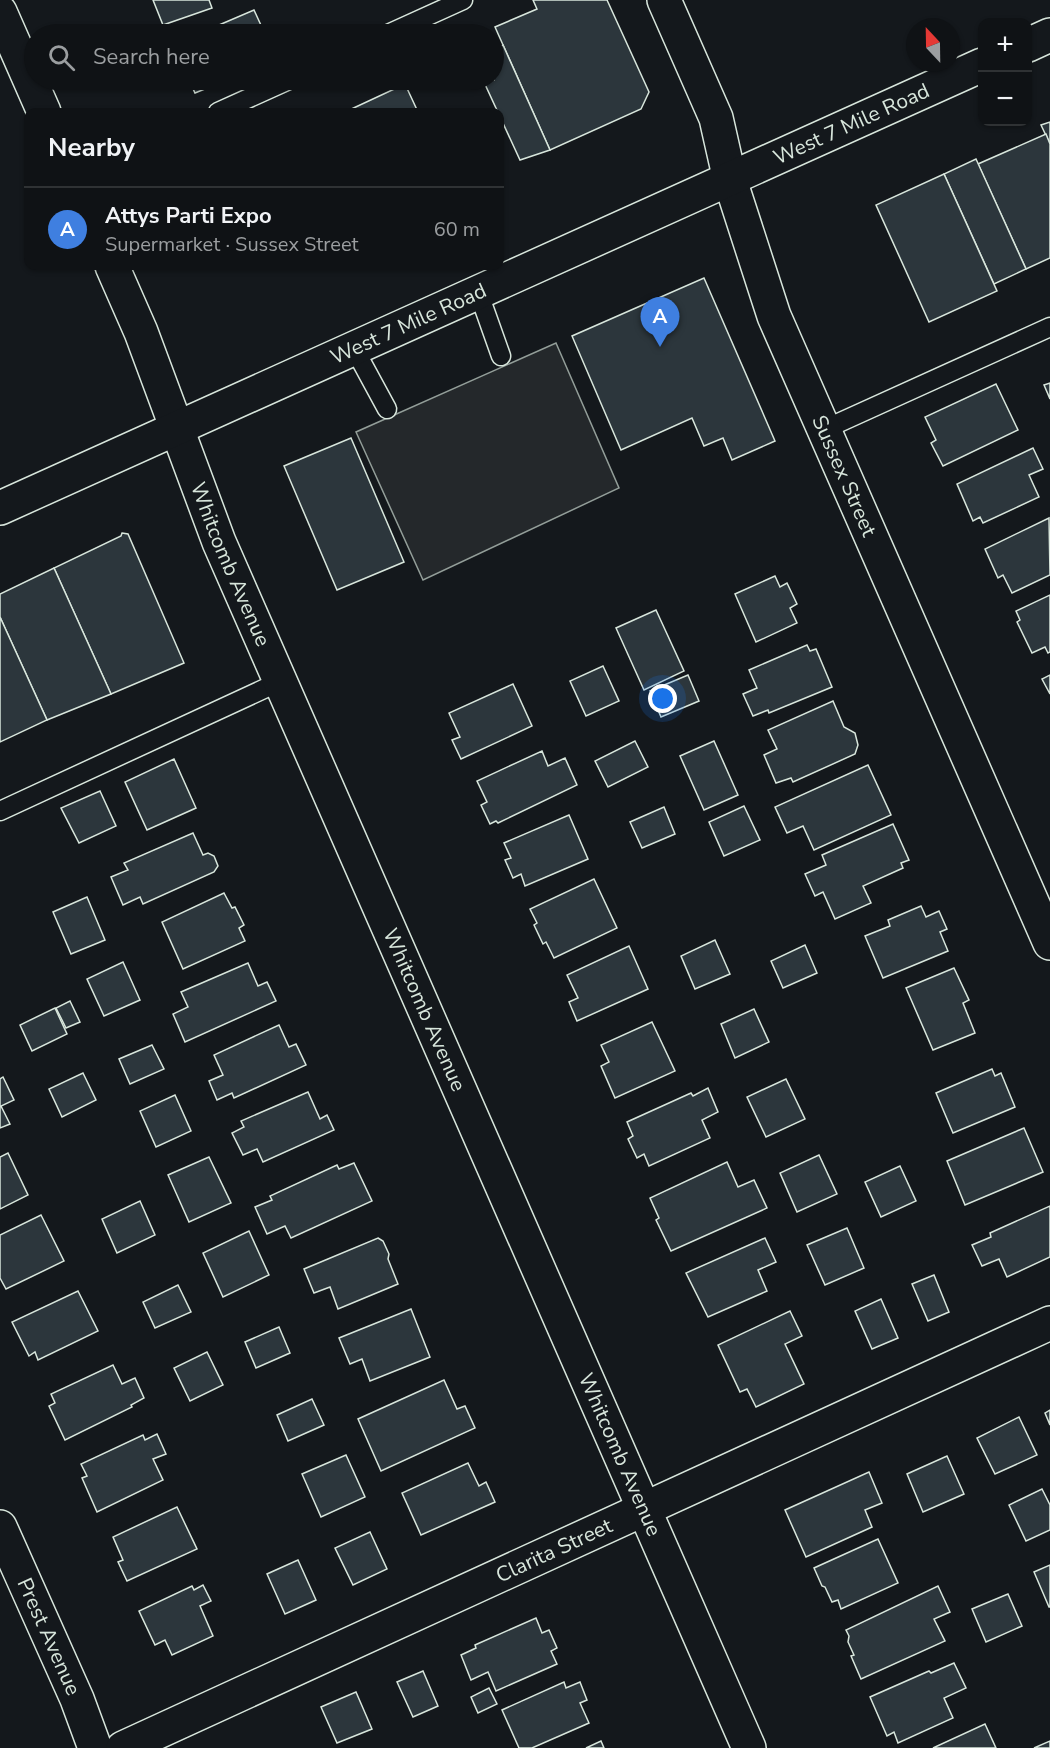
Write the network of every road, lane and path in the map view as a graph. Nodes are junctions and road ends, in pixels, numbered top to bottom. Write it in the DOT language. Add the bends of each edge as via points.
graph roads {
  1 [pos="463,0"];
  2 [pos="664,0"];
  3 [pos="0,12"];
  4 [pos="410,24"];
  5 [pos="1050,35"];
  6 [pos="1032,43"];
  7 [pos="24,67"];
  8 [pos="978,67"];
  9 [pos="34,90"];
  10 [pos="268,90"];
  11 [pos="42,108"];
  12 [pos="227,108"];
  13 [pos="730,180"];
  14 [pos="114,270"];
  15 [pos="479,294"];
  16 [pos="1050,327"];
  17 [pos="355,350"];
  18 [pos="501,356"];
  19 [pos="387,408"];
  20 [pos="178,430"];
  21 [pos="823,430"];
  22 [pos="0,508"];
  23 [pos="281,681"];
  24 [pos="0,811"];
  25 [pos="1050,943"];
  26 [pos="1050,1323"];
  27 [pos="644,1508"];
  28 [pos="0,1527"];
  29 [pos="95,1748"];
  30 [pos="123,1748"];
  31 [pos="749,1748"];
  1 -- 4 [label="lane"];
  2 -- 13 [label="street, Sussex Street" via="716,118"];
  3 -- 7 [label="street"];
  5 -- 6 [label="street"];
  8 -- 13 [label="street, West 7 Mile Road"];
  9 -- 11 [label="street"];
  10 -- 12 [label="lane"];
  13 -- 15 [label="street, West 7 Mile Road"];
  13 -- 21 [label="street, Sussex Street" via="774,316"];
  14 -- 20 [label="street, Whitcomb Avenue"];
  15 -- 17 [label="street, West 7 Mile Road"];
  15 -- 18 [label="lane"];
  16 -- 21 [label="lane"];
  17 -- 19 [label="lane"];
  17 -- 20 [label="street, West 7 Mile Road"];
  20 -- 22 [label="street, West 7 Mile Road"];
  20 -- 23 [label="street, Whitcomb Avenue" via="219,542"];
  21 -- 25 [label="street, Sussex Street"];
  23 -- 24 [label="lane"];
  23 -- 27 [label="street, Whitcomb Avenue"];
  26 -- 27 [label="street, Clarita Street"];
  27 -- 30 [label="street, Clarita Street"];
  27 -- 31 [label="street, Whitcomb Avenue"];
  28 -- 29 [label="street, Prest Avenue"];
}
